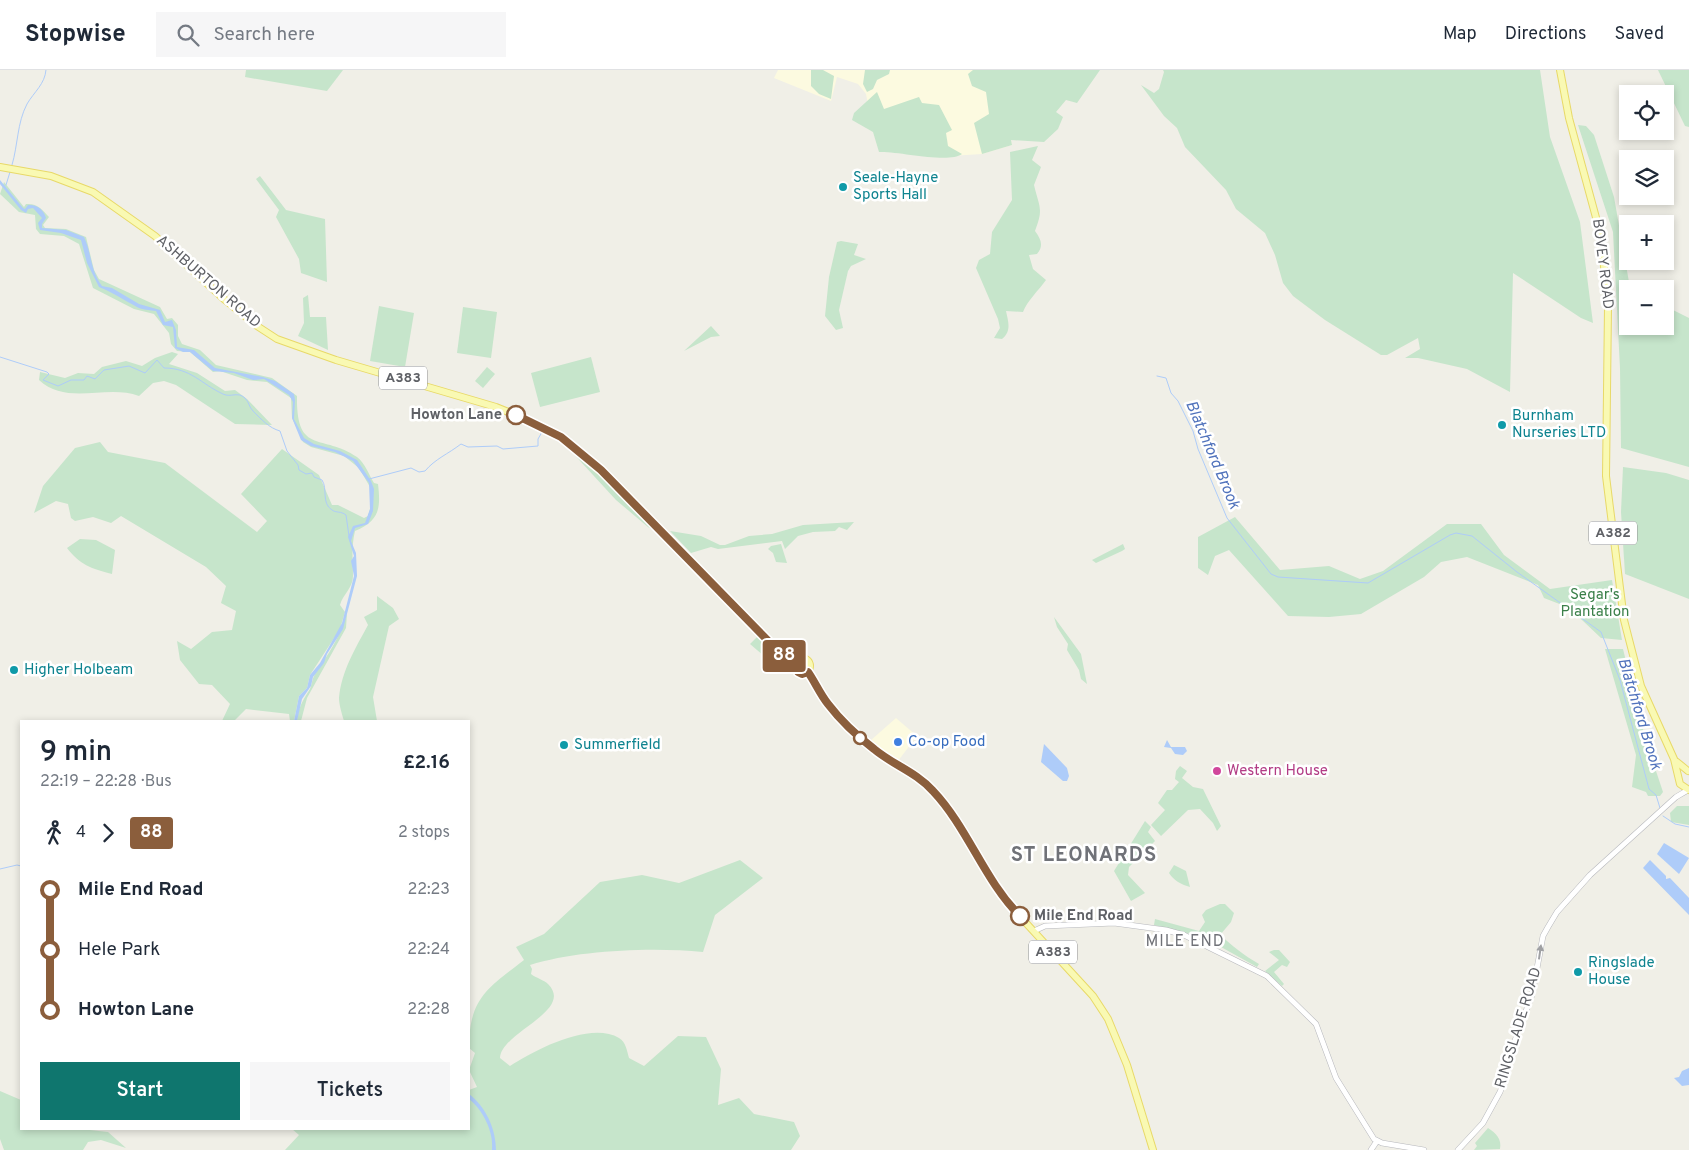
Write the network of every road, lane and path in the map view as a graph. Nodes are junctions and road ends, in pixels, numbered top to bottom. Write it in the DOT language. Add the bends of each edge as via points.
graph roads {
  1 [pos="1560,70"];
  2 [pos="3,167"];
  3 [pos="795,663"];
  4 [pos="808,672"];
  5 [pos="1674,759"];
  6 [pos="1688,771"];
  7 [pos="1680,781"];
  8 [pos="1688,790"];
  9 [pos="1676,797"];
  10 [pos="1034,931"];
  11 [pos="1377,1141"];
  12 [pos="1153,1150"];
  13 [pos="1371,1150"];
  14 [pos="1424,1150"];
  15 [pos="1458,1150"];
  1 -- 5 [label="main road, BOVEY ROAD / A382" via="1604,255 1608,307 1605,462 1621,604 1641,686"];
  2 -- 3 [label="main road, ASHBURTON ROAD / A383" via="66,180 108,202 155,236 225,300 277,339 336,360 496,407 561,437 601,470 780,653"];
  3 -- 4 [label="main road, ASHBURTON ROAD / A383" via="798,672"];
  3 -- 4 [label="main road, ASHBURTON ROAD / A383" via="806,660 810,666"];
  4 -- 10 [label="main road, ASHBURTON ROAD / A383" via="828,704 858,737 885,758 916,775 934,791 1003,898"];
  5 -- 6 [label="main road, A382"];
  5 -- 7 [label="main road, A382"];
  6 -- 7 [label="main road"];
  7 -- 8 [label="main road"];
  7 -- 9 [label="street"];
  8 -- 9 [label="street, RINGSLADE ROAD"];
  15 -- 9 [label="street, RINGSLADE ROAD, one-way" via="1490,1112 1507,1074 1511,1051 1532,995 1543,936 1574,892"];
  10 -- 11 [label="street" via="1045,926 1114,923 1178,933 1268,976 1316,1024 1336,1078"];
  10 -- 12 [label="main road, ASHBURTON ROAD / A383" via="1093,996 1108,1019 1132,1079"];
  11 -- 13 [label="street"];
  11 -- 14 [label="street"];
}
